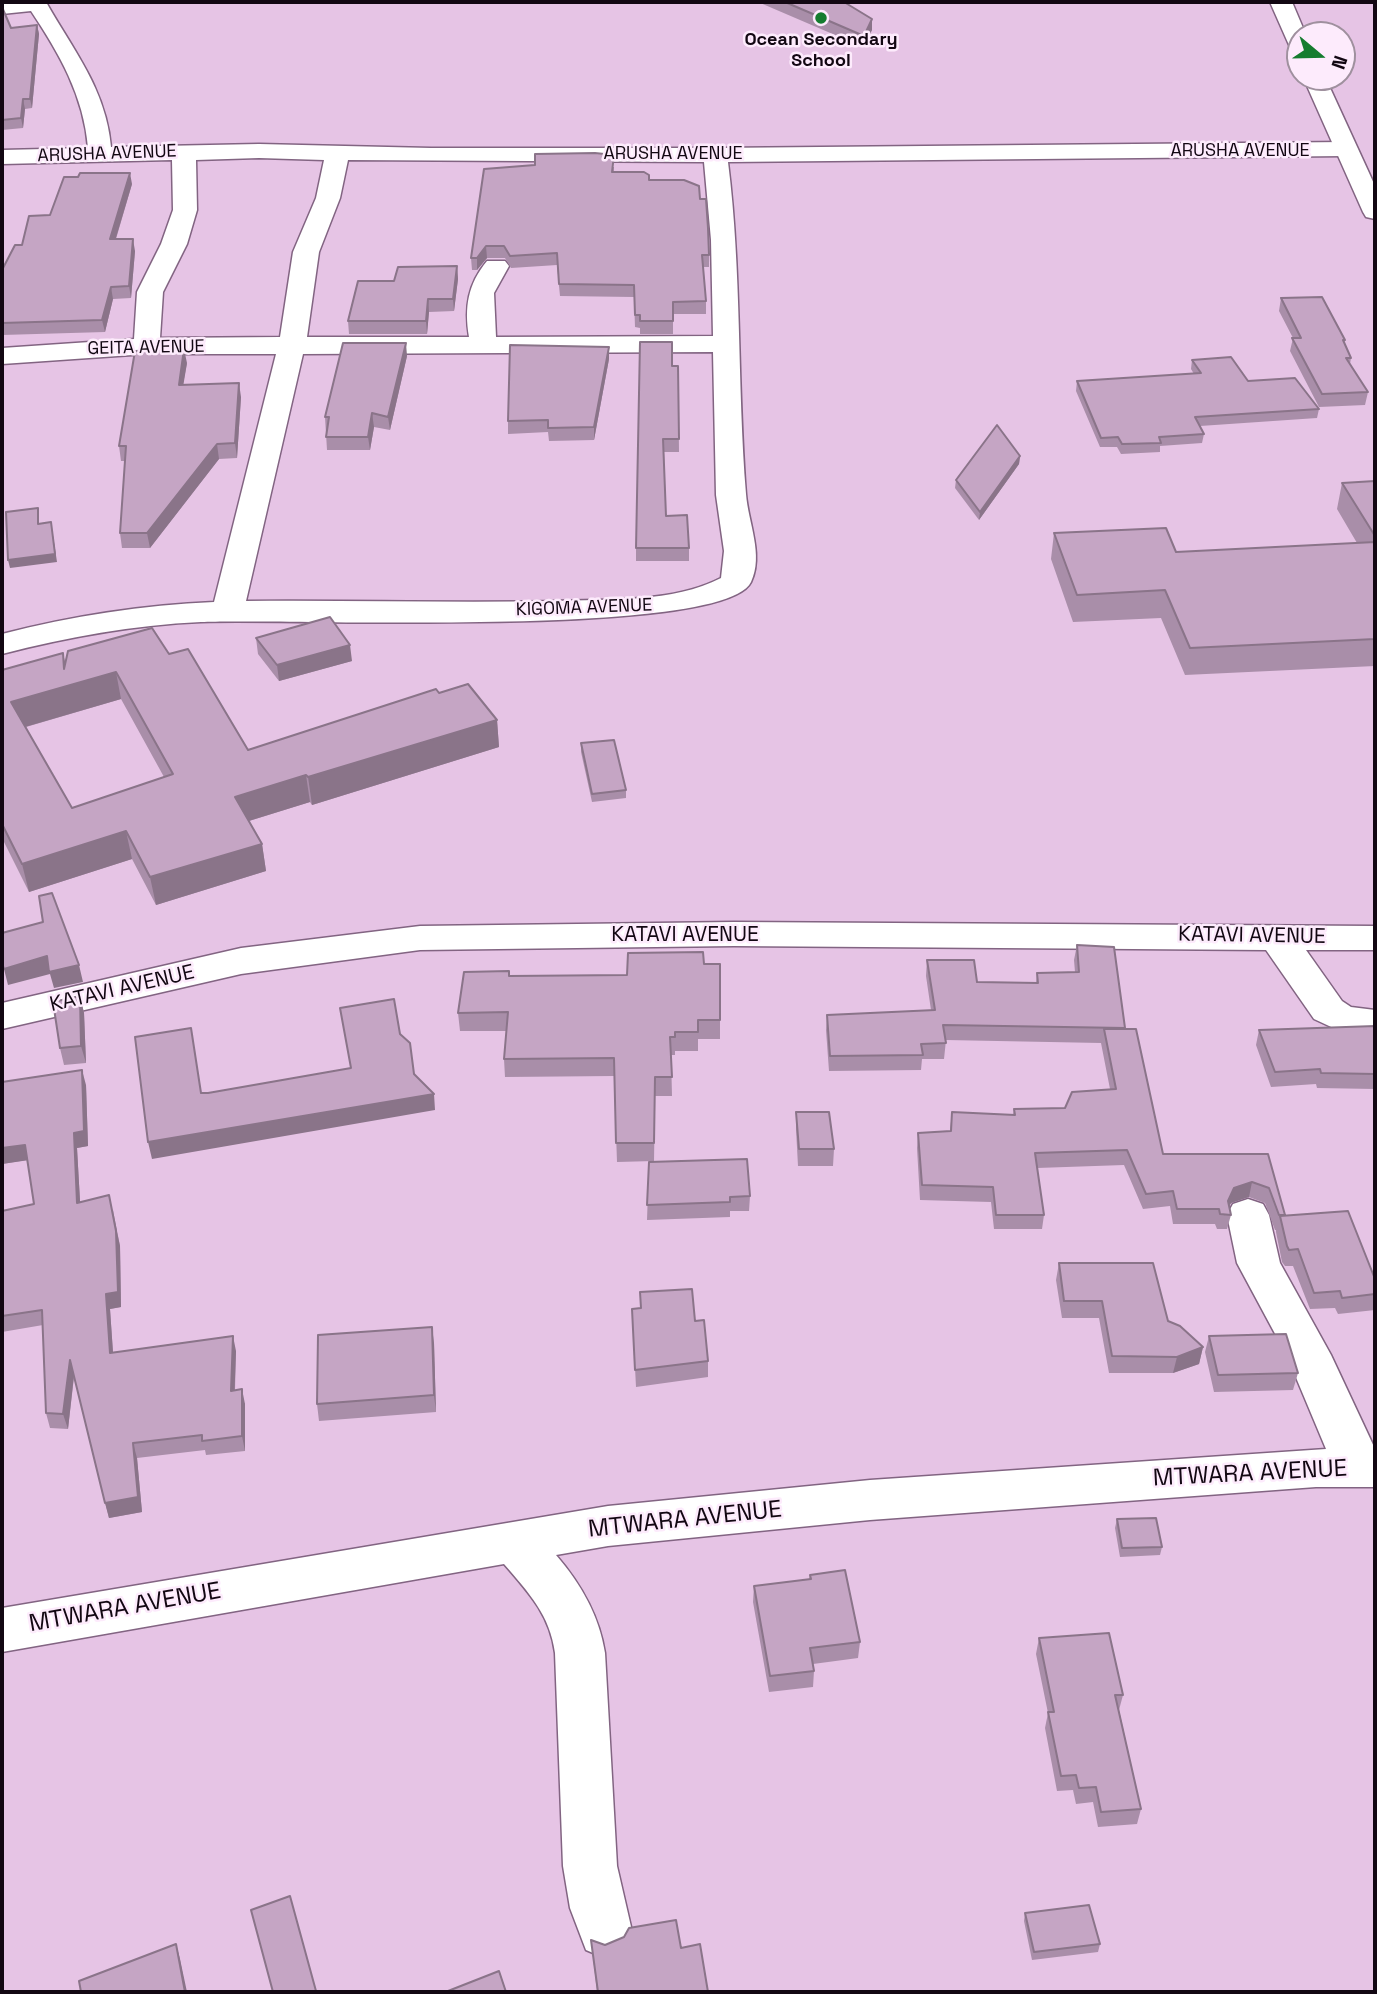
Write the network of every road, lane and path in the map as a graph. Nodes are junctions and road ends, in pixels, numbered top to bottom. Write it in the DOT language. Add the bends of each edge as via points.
graph roads {
  1 [pos="1281,2"];
  2 [pos="36,3"];
  3 [pos="2,8"];
  4 [pos="1289,21"];
  5 [pos="1320,91"];
  6 [pos="1345,149"];
  7 [pos="184,152"];
  8 [pos="100,153"];
  9 [pos="337,154"];
  10 [pos="715,155"];
  11 [pos="2,157"];
  12 [pos="1375,212"];
  13 [pos="496,266"];
  14 [pos="484,344"];
  15 [pos="726,344"];
  16 [pos="148,346"];
  17 [pos="290,347"];
  18 [pos="2,356"];
  19 [pos="228,611"];
  20 [pos="2,644"];
  21 [pos="1276,936"];
  22 [pos="1375,938"];
  23 [pos="2,1016"];
  24 [pos="1375,1023"];
  25 [pos="1248,1215"];
  26 [pos="1366,1468"];
  27 [pos="515,1542"];
  28 [pos="2,1630"];
  29 [pos="605,1931"];
  1 -- 4 [label="street"];
  2 -- 3 [label="street"];
  2 -- 8 [label="street" via="87,88 100,129"];
  5 -- 6 [label="street"];
  6 -- 10 [label="street, ARUSHA AVENUE"];
  6 -- 12 [label="street"];
  7 -- 8 [label="street, ARUSHA AVENUE"];
  7 -- 9 [label="street, ARUSHA AVENUE"];
  7 -- 16 [label="street" via="185,210 150,292"];
  8 -- 11 [label="street, ARUSHA AVENUE"];
  9 -- 10 [label="street, ARUSHA AVENUE"];
  9 -- 17 [label="street" via="328,198 306,252"];
  10 -- 15 [label="street, KIGOMA AVENUE" via="722,195"];
  13 -- 14 [label="street" via="480,290"];
  14 -- 15 [label="street, GEITA AVENUE"];
  14 -- 17 [label="street, GEITA AVENUE"];
  15 -- 19 [label="street, KIGOMA AVENUE" via="731,499 738,559 736,581 726,591 691,602 628,607"];
  16 -- 17 [label="street, GEITA AVENUE"];
  16 -- 18 [label="street, GEITA AVENUE"];
  17 -- 19 [label="street"];
  19 -- 20 [label="street, KIGOMA AVENUE" via="119,618"];
  21 -- 22 [label="street, KATAVI AVENUE"];
  21 -- 23 [label="street, KATAVI AVENUE" via="420,938 242,961"];
  21 -- 24 [label="street" via="1328,1010 1342,1019"];
  25 -- 26 [label="street" via="1259,1263"];
  26 -- 27 [label="street, MTWARA AVENUE" via="870,1500 608,1526"];
  27 -- 28 [label="street, MTWARA AVENUE"];
  27 -- 29 [label="street" via="555,1589 571,1616 576,1637 587,1759 587,1863"];
}
